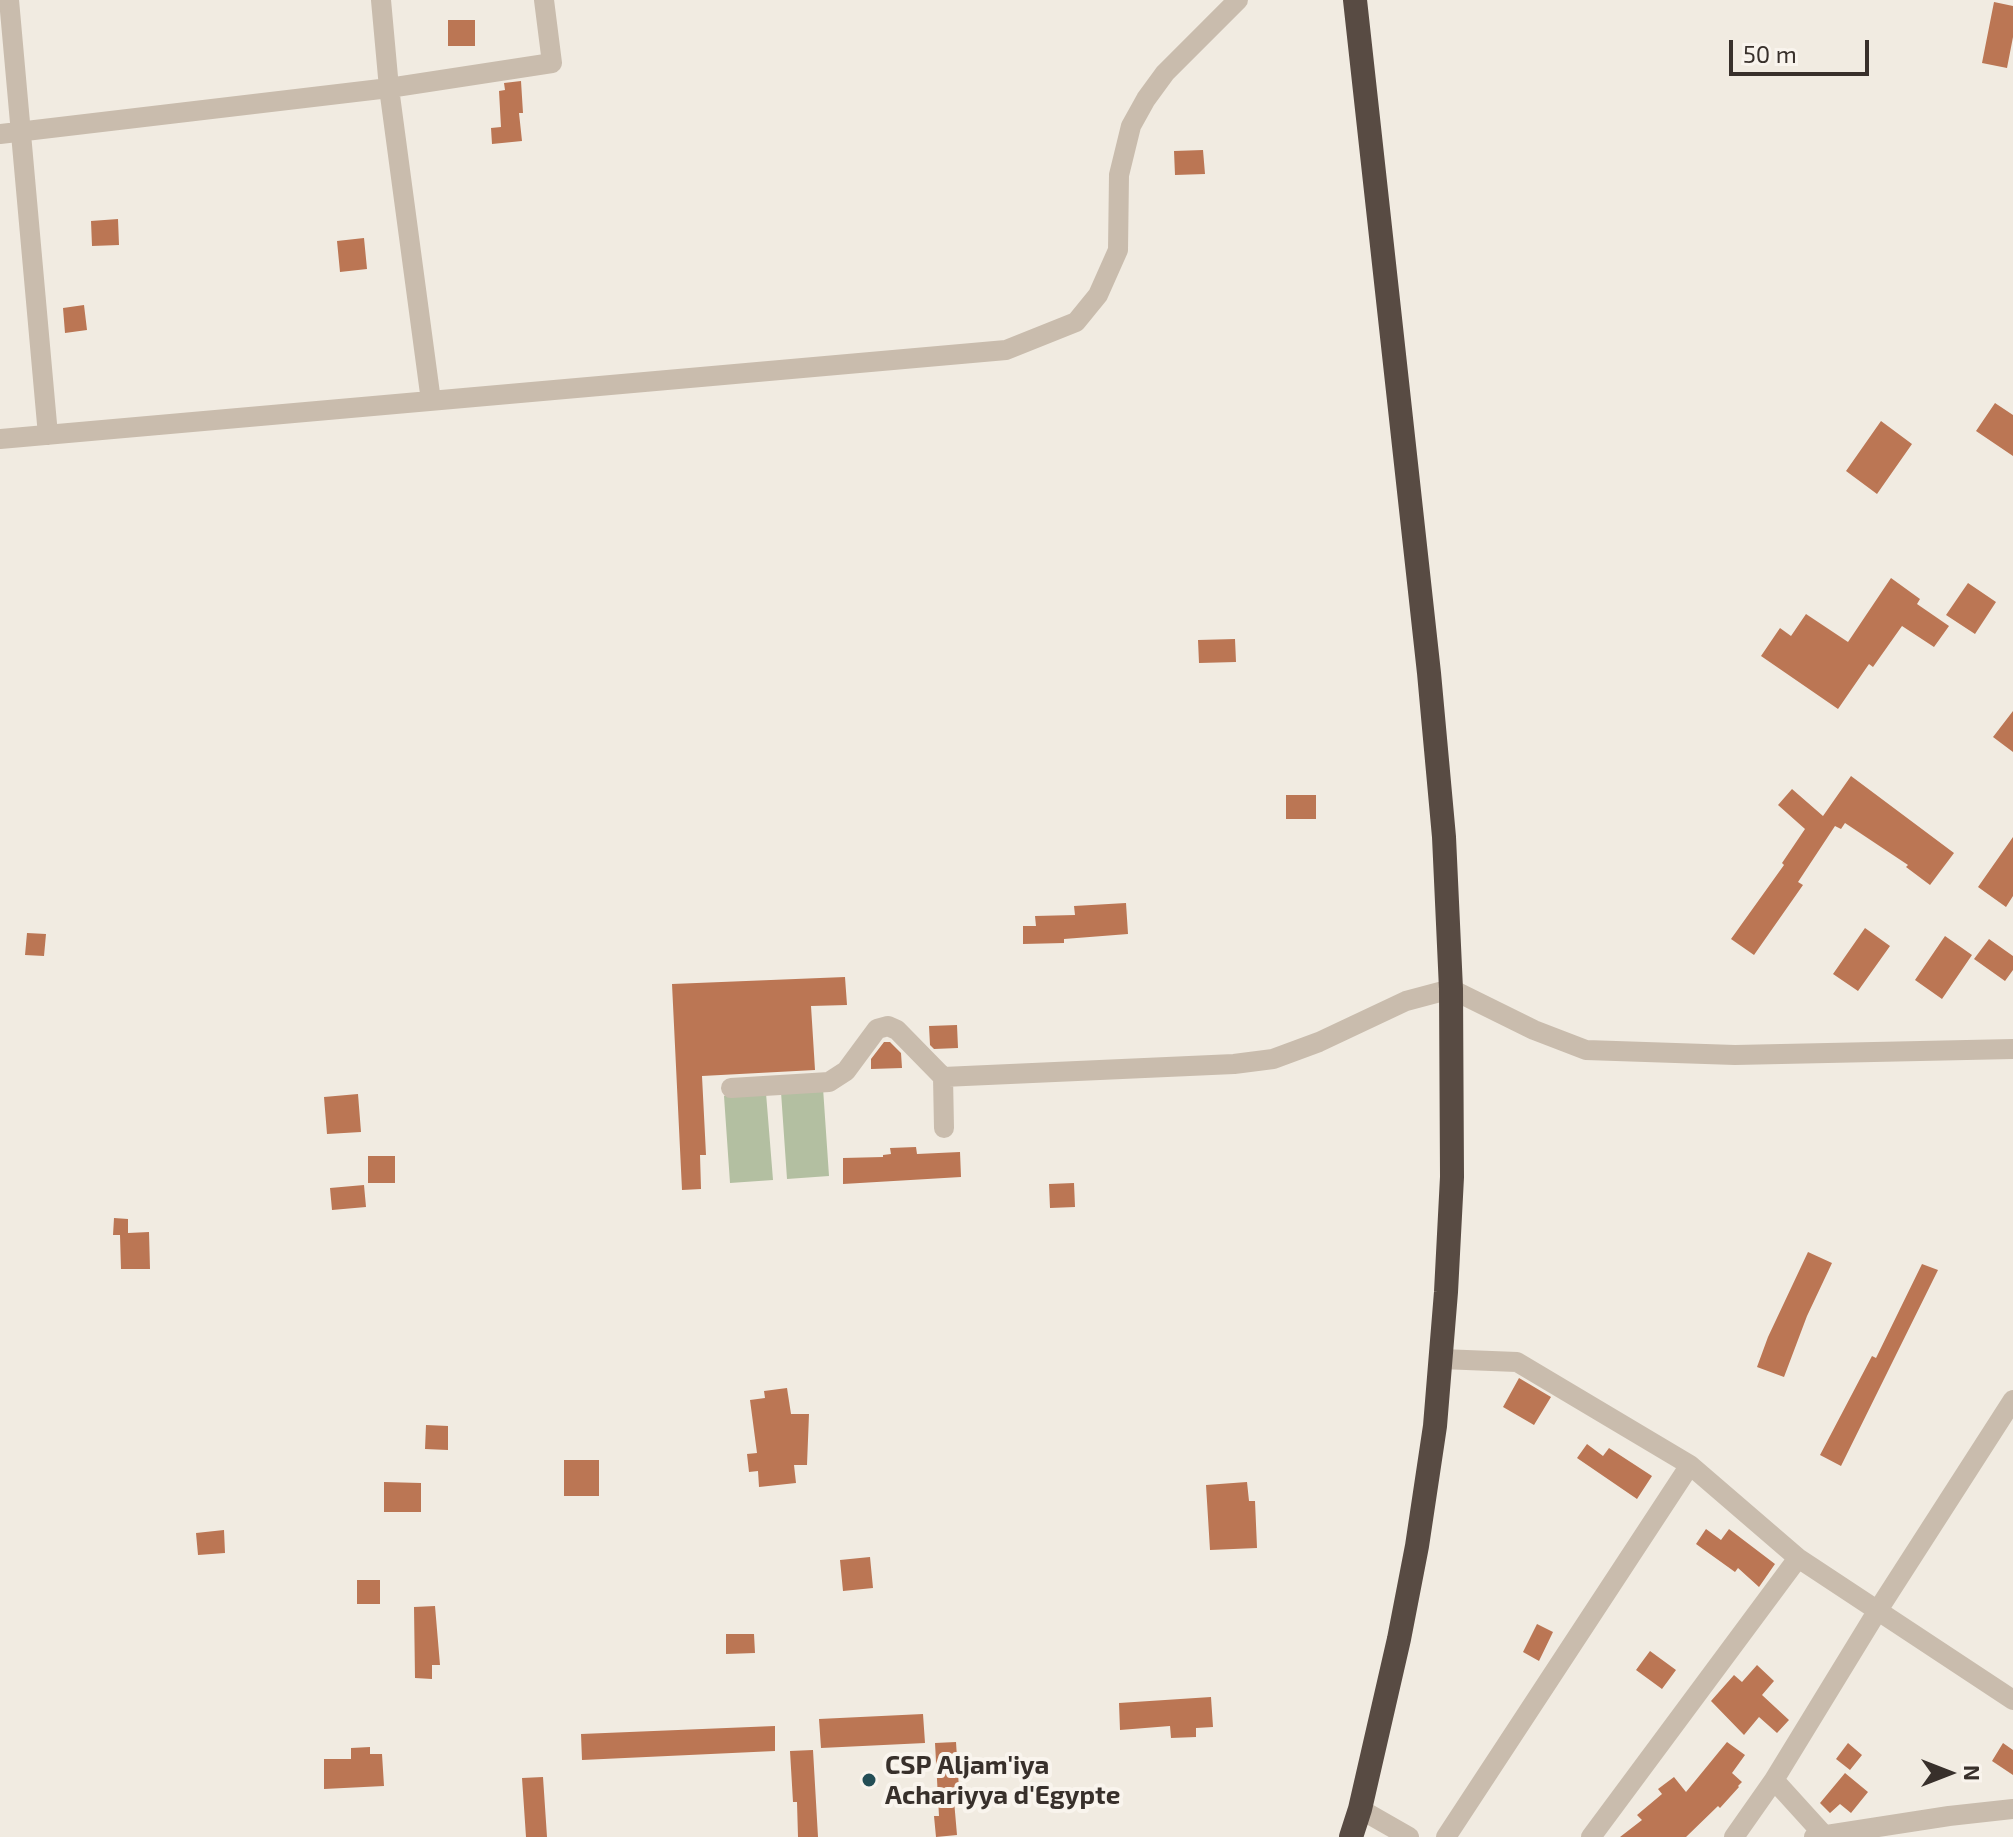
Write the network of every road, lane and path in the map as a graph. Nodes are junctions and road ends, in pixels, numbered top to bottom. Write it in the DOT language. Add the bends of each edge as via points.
graph roads {
  1 [pos="9,0"];
  2 [pos="381,0"];
  3 [pos="544,0"];
  4 [pos="1238,0"];
  5 [pos="1355,0"];
  6 [pos="389,88"];
  7 [pos="10,132"];
  8 [pos="431,401"];
  9 [pos="48,435"];
  10 [pos="0,439"];
  11 [pos="1451,989"];
  12 [pos="2013,1049"];
  13 [pos="943,1077"];
  14 [pos="731,1088"];
  15 [pos="944,1128"];
  16 [pos="1441,1359"];
  17 [pos="2013,1400"];
  18 [pos="1690,1465"];
  19 [pos="1798,1558"];
  20 [pos="1878,1610"];
  21 [pos="2013,1700"];
  22 [pos="1774,1780"];
  23 [pos="1360,1809"];
  24 [pos="2013,1809"];
  25 [pos="1818,1836"];
  26 [pos="1351,1837"];
  27 [pos="1409,1837"];
  28 [pos="1446,1837"];
  29 [pos="1591,1837"];
  30 [pos="1734,1837"];
  1 -- 7 [label="street"];
  2 -- 6 [label="street"];
  3 -- 6 [label="street" via="552,63"];
  4 -- 8 [label="street" via="1165,73 1131,126 1119,175 1118,250 1098,295 1076,322 1006,350 978,354"];
  5 -- 11 [label="highway" via="1429,673"];
  6 -- 7 [label="street"];
  6 -- 8 [label="street"];
  7 -- 9 [label="street"];
  8 -- 9 [label="street"];
  9 -- 10 [label="street"];
  11 -- 12 [label="street" via="1586,1050 1735,1055"];
  11 -- 13 [label="street" via="1406,1001 1273,1059"];
  11 -- 16 [label="highway" via="1452,1177"];
  13 -- 14 [label="street" via="888,1026 877,1029 846,1071 829,1082"];
  13 -- 15 [label="street"];
  16 -- 18 [label="street" via="1517,1362"];
  16 -- 23 [label="highway" via="1417,1546"];
  17 -- 20 [label="street"];
  18 -- 19 [label="street"];
  18 -- 28 [label="street"];
  19 -- 20 [label="street"];
  19 -- 29 [label="street"];
  20 -- 21 [label="street"];
  20 -- 22 [label="street"];
  22 -- 25 [label="street"];
  22 -- 30 [label="street"];
  23 -- 26 [label="highway"];
  23 -- 27 [label="street"];
  24 -- 25 [label="street"];
}
